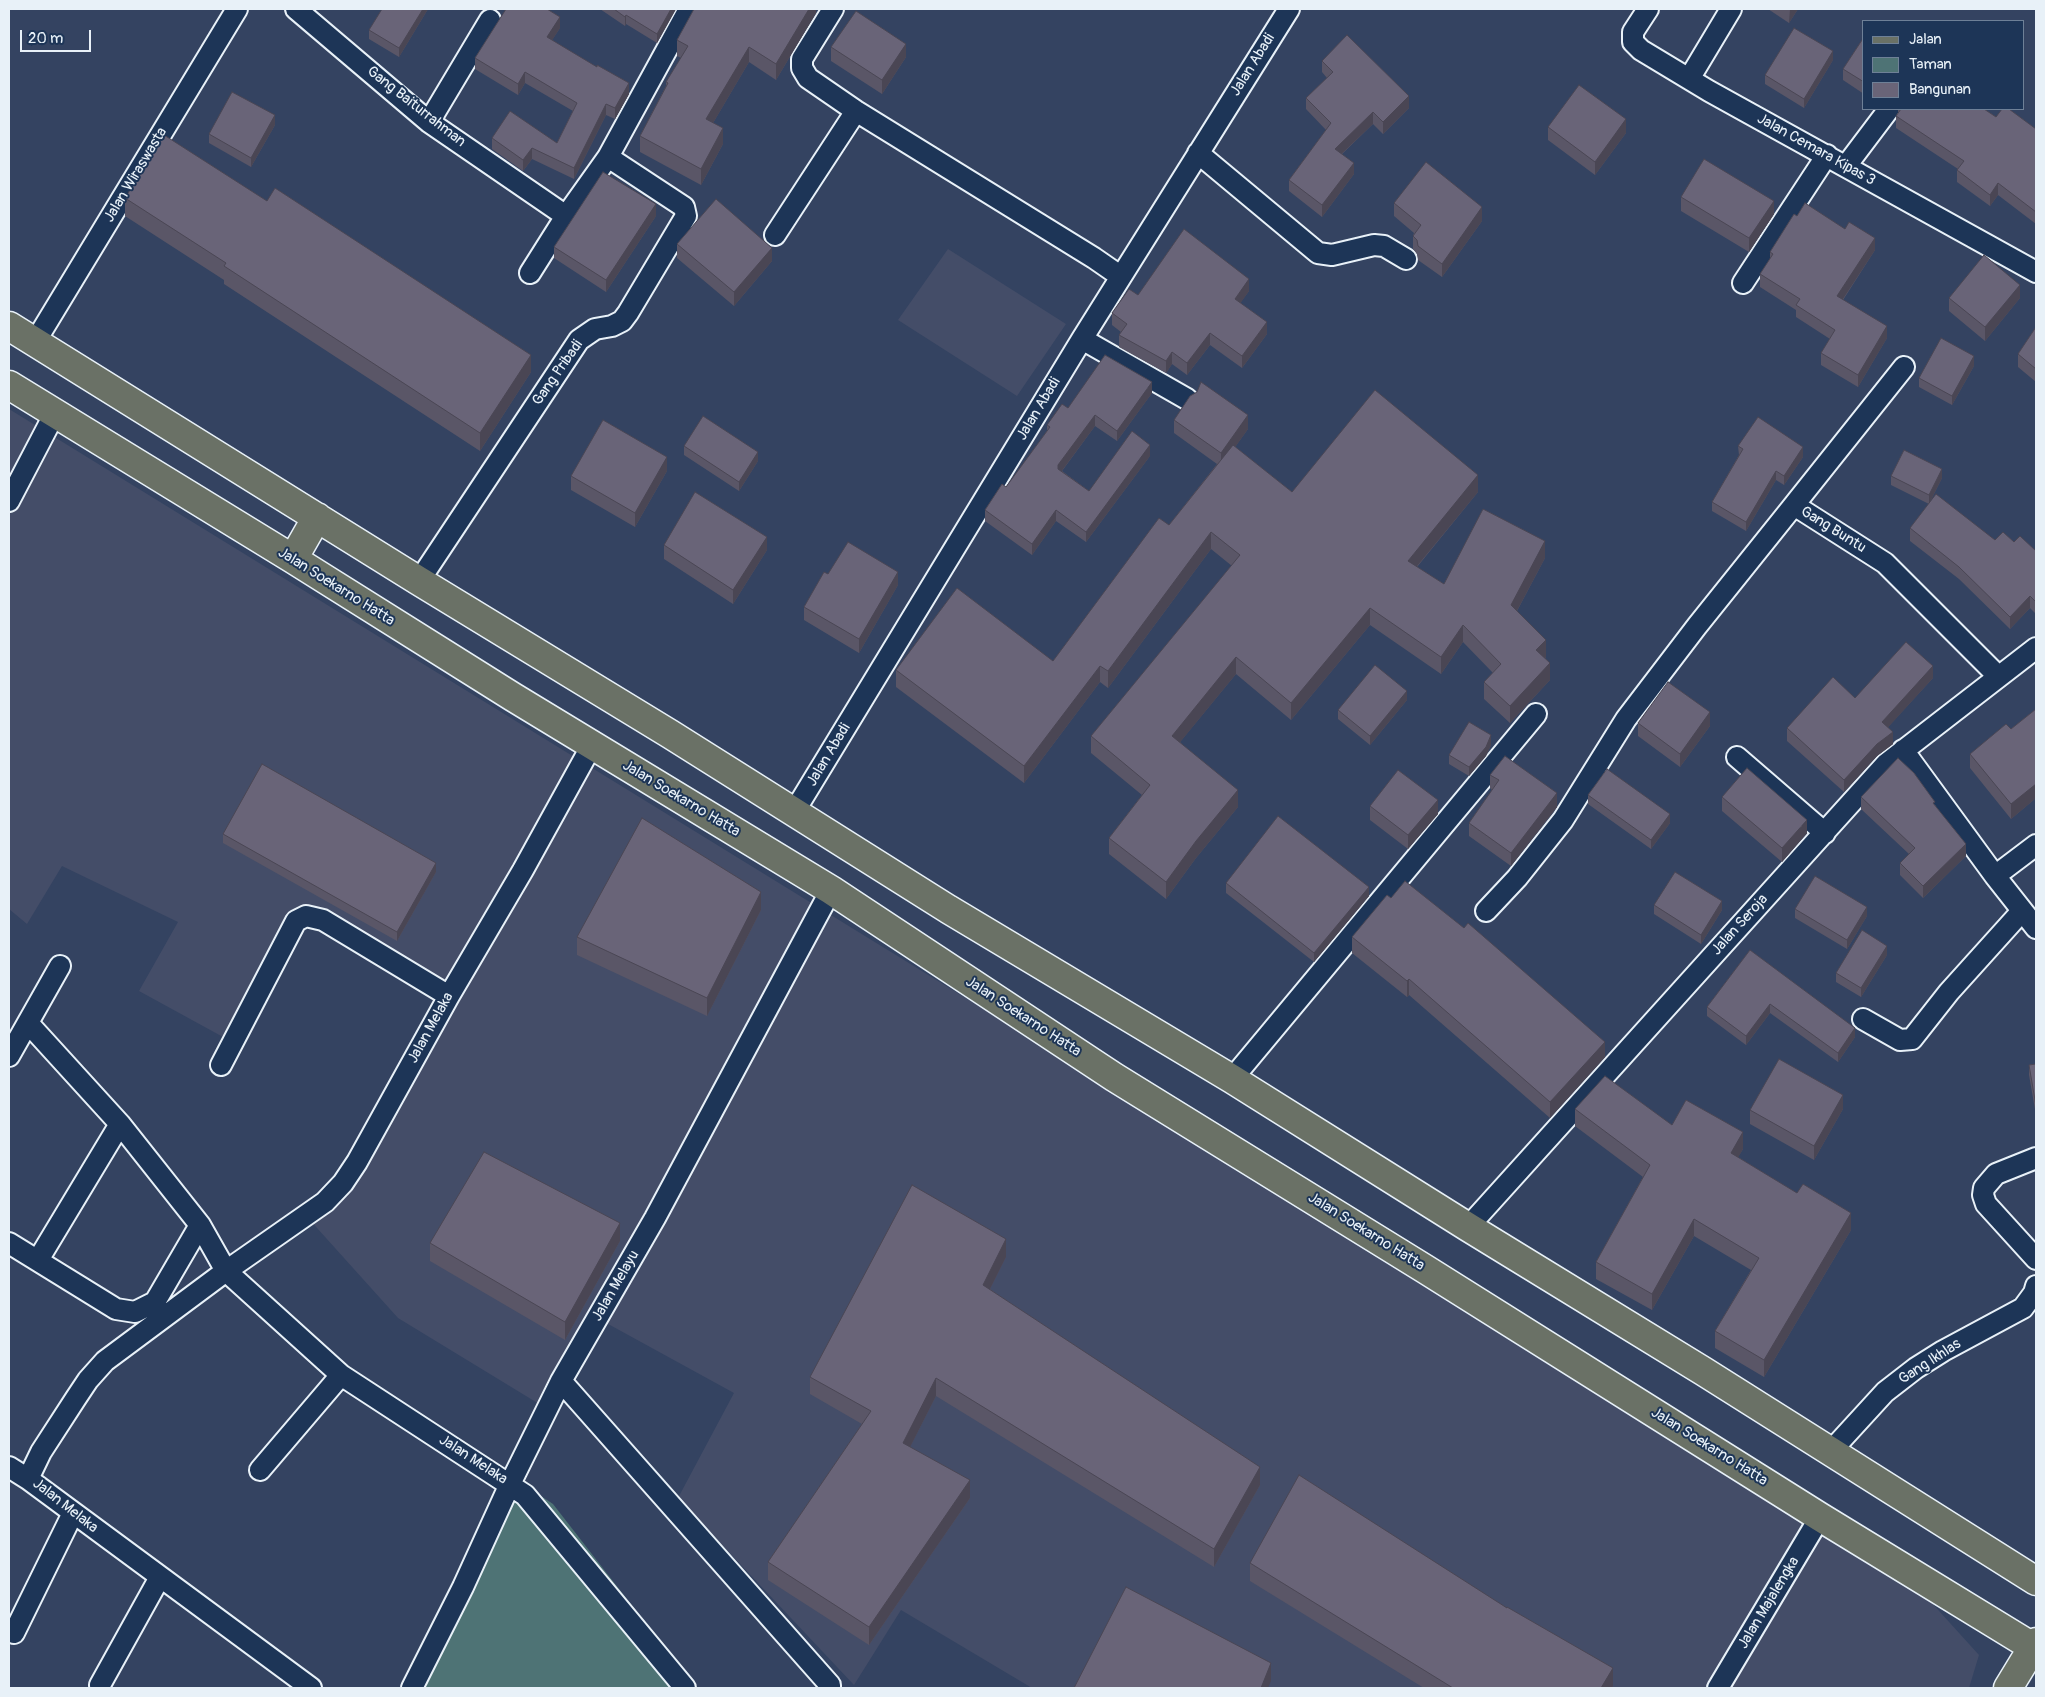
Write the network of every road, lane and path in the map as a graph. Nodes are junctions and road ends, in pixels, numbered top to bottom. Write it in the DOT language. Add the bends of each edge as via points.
graph roads {
  1 [pos="238,9"];
  2 [pos="296,9"];
  3 [pos="689,9"];
  4 [pos="833,9"];
  5 [pos="1289,9"];
  6 [pos="1648,9"];
  7 [pos="1731,9"];
  8 [pos="490,20"];
  9 [pos="1689,79"];
  10 [pos="1888,110"];
  11 [pos="856,111"];
  12 [pos="429,122"];
  13 [pos="1198,153"];
  14 [pos="1827,155"];
  15 [pos="608,157"];
  16 [pos="1846,166"];
  17 [pos="566,216"];
  18 [pos="775,235"];
  19 [pos="1406,259"];
  20 [pos="2036,272"];
  21 [pos="530,273"];
  22 [pos="1120,276"];
  23 [pos="1743,283"];
  24 [pos="9,326"];
  25 [pos="1082,339"];
  26 [pos="35,342"];
  27 [pos="1904,367"];
  28 [pos="9,385"];
  29 [pos="1186,399"];
  30 [pos="55,413"];
  31 [pos="9,501"];
  32 [pos="1794,505"];
  33 [pos="317,517"];
  34 [pos="293,559"];
  35 [pos="419,581"];
  36 [pos="2036,648"];
  37 [pos="1998,676"];
  38 [pos="1536,714"];
  39 [pos="592,745"];
  40 [pos="1903,750"];
  41 [pos="1737,757"];
  42 [pos="794,812"];
  43 [pos="1824,833"];
  44 [pos="2036,845"];
  45 [pos="1995,876"];
  46 [pos="831,890"];
  47 [pos="2022,911"];
  48 [pos="1486,912"];
  49 [pos="2036,928"];
  50 [pos="60,966"];
  51 [pos="449,996"];
  52 [pos="1863,1019"];
  53 [pos="28,1023"];
  54 [pos="9,1056"];
  55 [pos="221,1065"];
  56 [pos="1232,1079"];
  57 [pos="120,1124"];
  58 [pos="2036,1158"];
  59 [pos="200,1225"];
  60 [pos="1468,1228"];
  61 [pos="9,1243"];
  62 [pos="2036,1259"];
  63 [pos="38,1260"];
  64 [pos="226,1271"];
  65 [pos="2036,1286"];
  66 [pos="341,1375"];
  67 [pos="561,1381"];
  68 [pos="1831,1451"];
  69 [pos="9,1468"];
  70 [pos="260,1470"];
  71 [pos="28,1479"];
  72 [pos="510,1484"];
  73 [pos="73,1513"];
  74 [pos="1820,1517"];
  75 [pos="160,1577"];
  76 [pos="2036,1581"];
  77 [pos="14,1633"];
  78 [pos="2035,1646"];
  79 [pos="100,1685"];
  80 [pos="311,1688"];
  81 [pos="412,1688"];
  82 [pos="685,1688"];
  83 [pos="830,1688"];
  84 [pos="1718,1688"];
  85 [pos="2008,1688"];
  1 -- 26 [label="street, Jalan Wiraswasta"];
  2 -- 12 [label="street, Gang Baiturrahman"];
  3 -- 15 [label="street"];
  4 -- 11 [label="street" via="802,59 802,68 808,78"];
  5 -- 13 [label="street, Jalan Abadi"];
  6 -- 9 [label="street, Jalan Cemara Kipas 3" via="1634,32 1633,42"];
  7 -- 9 [label="street"];
  8 -- 12 [label="street"];
  9 -- 14 [label="street, Jalan Cemara Kipas 3"];
  10 -- 16 [label="street"];
  11 -- 18 [label="street"];
  11 -- 22 [label="street"];
  12 -- 17 [label="street, Gang Baiturrahman"];
  13 -- 19 [label="street" via="1318,253 1332,255 1384,246"];
  13 -- 22 [label="street, Jalan Abadi"];
  14 -- 16 [label="street, Jalan Cemara Kipas 3"];
  14 -- 23 [label="street"];
  15 -- 17 [label="street"];
  15 -- 35 [label="street, Gang Pribadi" via="684,207 686,216 622,321 595,329 579,340"];
  16 -- 20 [label="street, Jalan Cemara Kipas 3"];
  17 -- 21 [label="street"];
  22 -- 25 [label="street, Jalan Abadi"];
  24 -- 26 [label="main road"];
  25 -- 29 [label="street"];
  25 -- 42 [label="street, Jalan Abadi"];
  26 -- 33 [label="main road"];
  27 -- 32 [label="street, Gang Buntu"];
  28 -- 30 [label="main road, Jalan Soekarno Hatta"];
  30 -- 31 [label="street"];
  30 -- 34 [label="main road, Jalan Soekarno Hatta"];
  32 -- 37 [label="street, Gang Buntu" via="1885,563"];
  32 -- 48 [label="street" via="1626,718 1563,820"];
  33 -- 34 [label="main road"];
  33 -- 35 [label="main road"];
  34 -- 39 [label="main road, Jalan Soekarno Hatta"];
  35 -- 42 [label="main road"];
  36 -- 37 [label="street, Jalan Seroja"];
  37 -- 40 [label="street, Jalan Seroja"];
  38 -- 56 [label="street"];
  39 -- 46 [label="main road, Jalan Soekarno Hatta"];
  39 -- 51 [label="street, Jalan Melaka"];
  40 -- 43 [label="street, Jalan Seroja"];
  40 -- 45 [label="street"];
  41 -- 43 [label="street"];
  42 -- 56 [label="main road" via="948,909"];
  43 -- 60 [label="street, Jalan Seroja"];
  44 -- 45 [label="street"];
  45 -- 47 [label="street"];
  46 -- 67 [label="street, Jalan Melayu" via="655,1218"];
  46 -- 74 [label="main road, Jalan Soekarno Hatta" via="1114,1077"];
  47 -- 49 [label="street"];
  47 -- 52 [label="street" via="1912,1039 1900,1040"];
  50 -- 53 [label="street"];
  51 -- 55 [label="street" via="323,920 306,916 296,921"];
  51 -- 64 [label="street, Jalan Melaka" via="343,1184 325,1202"];
  53 -- 54 [label="street"];
  53 -- 57 [label="street"];
  56 -- 60 [label="main road"];
  57 -- 59 [label="street"];
  57 -- 63 [label="street"];
  58 -- 62 [label="street" via="1996,1174 1984,1188 1986,1204"];
  59 -- 63 [label="street" via="155,1302 135,1312 116,1309"];
  59 -- 64 [label="street"];
  60 -- 68 [label="main road"];
  61 -- 63 [label="street"];
  64 -- 66 [label="street, Jalan Melaka"];
  64 -- 71 [label="street, Jalan Melaka" via="106,1361 76,1398 41,1452"];
  65 -- 68 [label="street, Gang Ikhlas" via="2023,1308 1943,1351 1885,1392"];
  66 -- 70 [label="street"];
  66 -- 72 [label="street, Jalan Melaka"];
  67 -- 72 [label="street, Jalan Melayu"];
  67 -- 83 [label="street"];
  68 -- 76 [label="main road"];
  69 -- 71 [label="street"];
  71 -- 73 [label="street, Jalan Melaka"];
  72 -- 81 [label="street, Jalan Melayu"];
  72 -- 82 [label="street, Jalan Melaka" via="535,1505"];
  73 -- 75 [label="street, Jalan Melaka"];
  73 -- 77 [label="street"];
  74 -- 78 [label="main road, Jalan Soekarno Hatta"];
  74 -- 84 [label="street, Jalan Majalengka"];
  75 -- 79 [label="street"];
  75 -- 80 [label="street, Jalan Melaka"];
  78 -- 85 [label="main road"];
}
